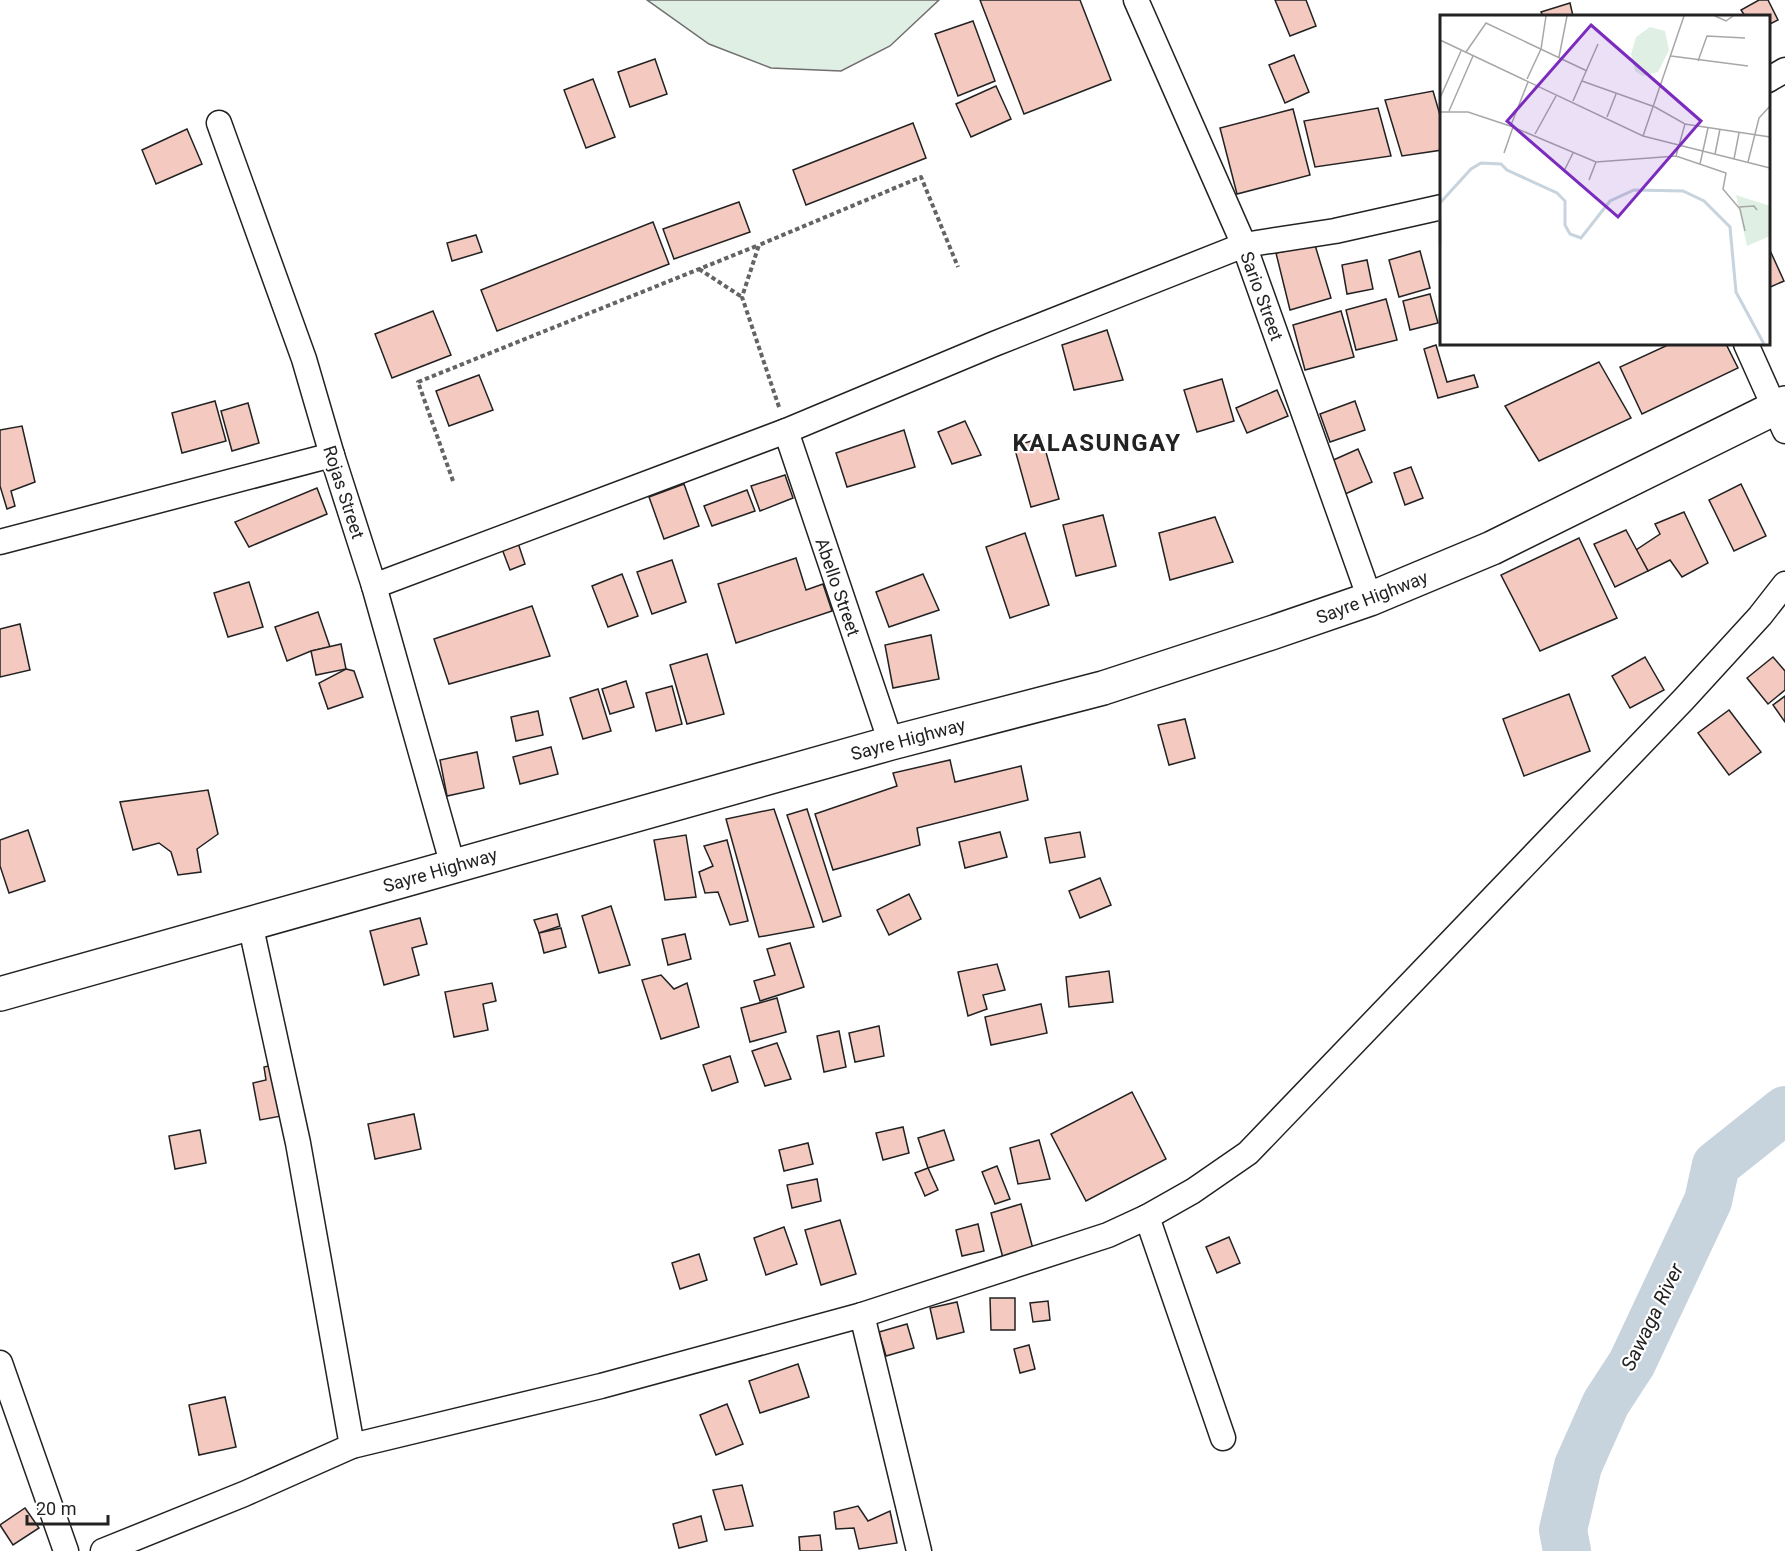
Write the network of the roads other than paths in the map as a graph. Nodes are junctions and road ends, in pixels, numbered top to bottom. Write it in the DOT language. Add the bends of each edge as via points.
graph roads {
  1 [pos="1136,0"];
  2 [pos="1785,70"];
  3 [pos="1770,79"];
  4 [pos="219,123"];
  5 [pos="1440,207"];
  6 [pos="1244,245"];
  7 [pos="1747,345"];
  8 [pos="1782,414"];
  9 [pos="786,431"];
  10 [pos="332,455"];
  11 [pos="0,542"];
  12 [pos="1785,584"];
  13 [pos="374,586"];
  14 [pos="1370,599"];
  15 [pos="891,743"];
  16 [pos="453,866"];
  17 [pos="250,923"];
  18 [pos="0,993"];
  19 [pos="1147,1217"];
  20 [pos="862,1315"];
  21 [pos="0,1363"];
  22 [pos="1223,1438"];
  23 [pos="352,1446"];
  24 [pos="66,1551"];
  25 [pos="103,1551"];
  26 [pos="919,1551"];
  1 -- 6 [label="street, Sario Street"];
  2 -- 3 [label="street"];
  4 -- 10 [label="street, Rojas Street" via="304,359"];
  5 -- 6 [label="street" via="1335,231"];
  6 -- 9 [label="street"];
  6 -- 14 [label="street, Sario Street"];
  7 -- 8 [label="street"];
  8 -- 14 [label="highway, Sayre Highway" via="1492,548"];
  9 -- 13 [label="street"];
  9 -- 15 [label="street, Abello Street"];
  10 -- 11 [label="street"];
  10 -- 13 [label="street, Rojas Street"];
  12 -- 19 [label="street" via="1684,699 1248,1153"];
  13 -- 16 [label="street, Rojas Street"];
  14 -- 15 [label="highway, Sayre Highway" via="1102,688"];
  15 -- 16 [label="highway, Sayre Highway"];
  16 -- 17 [label="highway, Sayre Highway"];
  17 -- 18 [label="highway, Sayre Highway"];
  17 -- 23 [label="street" via="298,1143"];
  19 -- 20 [label="street" via="1108,1234"];
  19 -- 22 [label="street"];
  20 -- 23 [label="street" via="601,1386"];
  20 -- 26 [label="street"];
  21 -- 24 [label="street"];
  23 -- 25 [label="street"];
}
